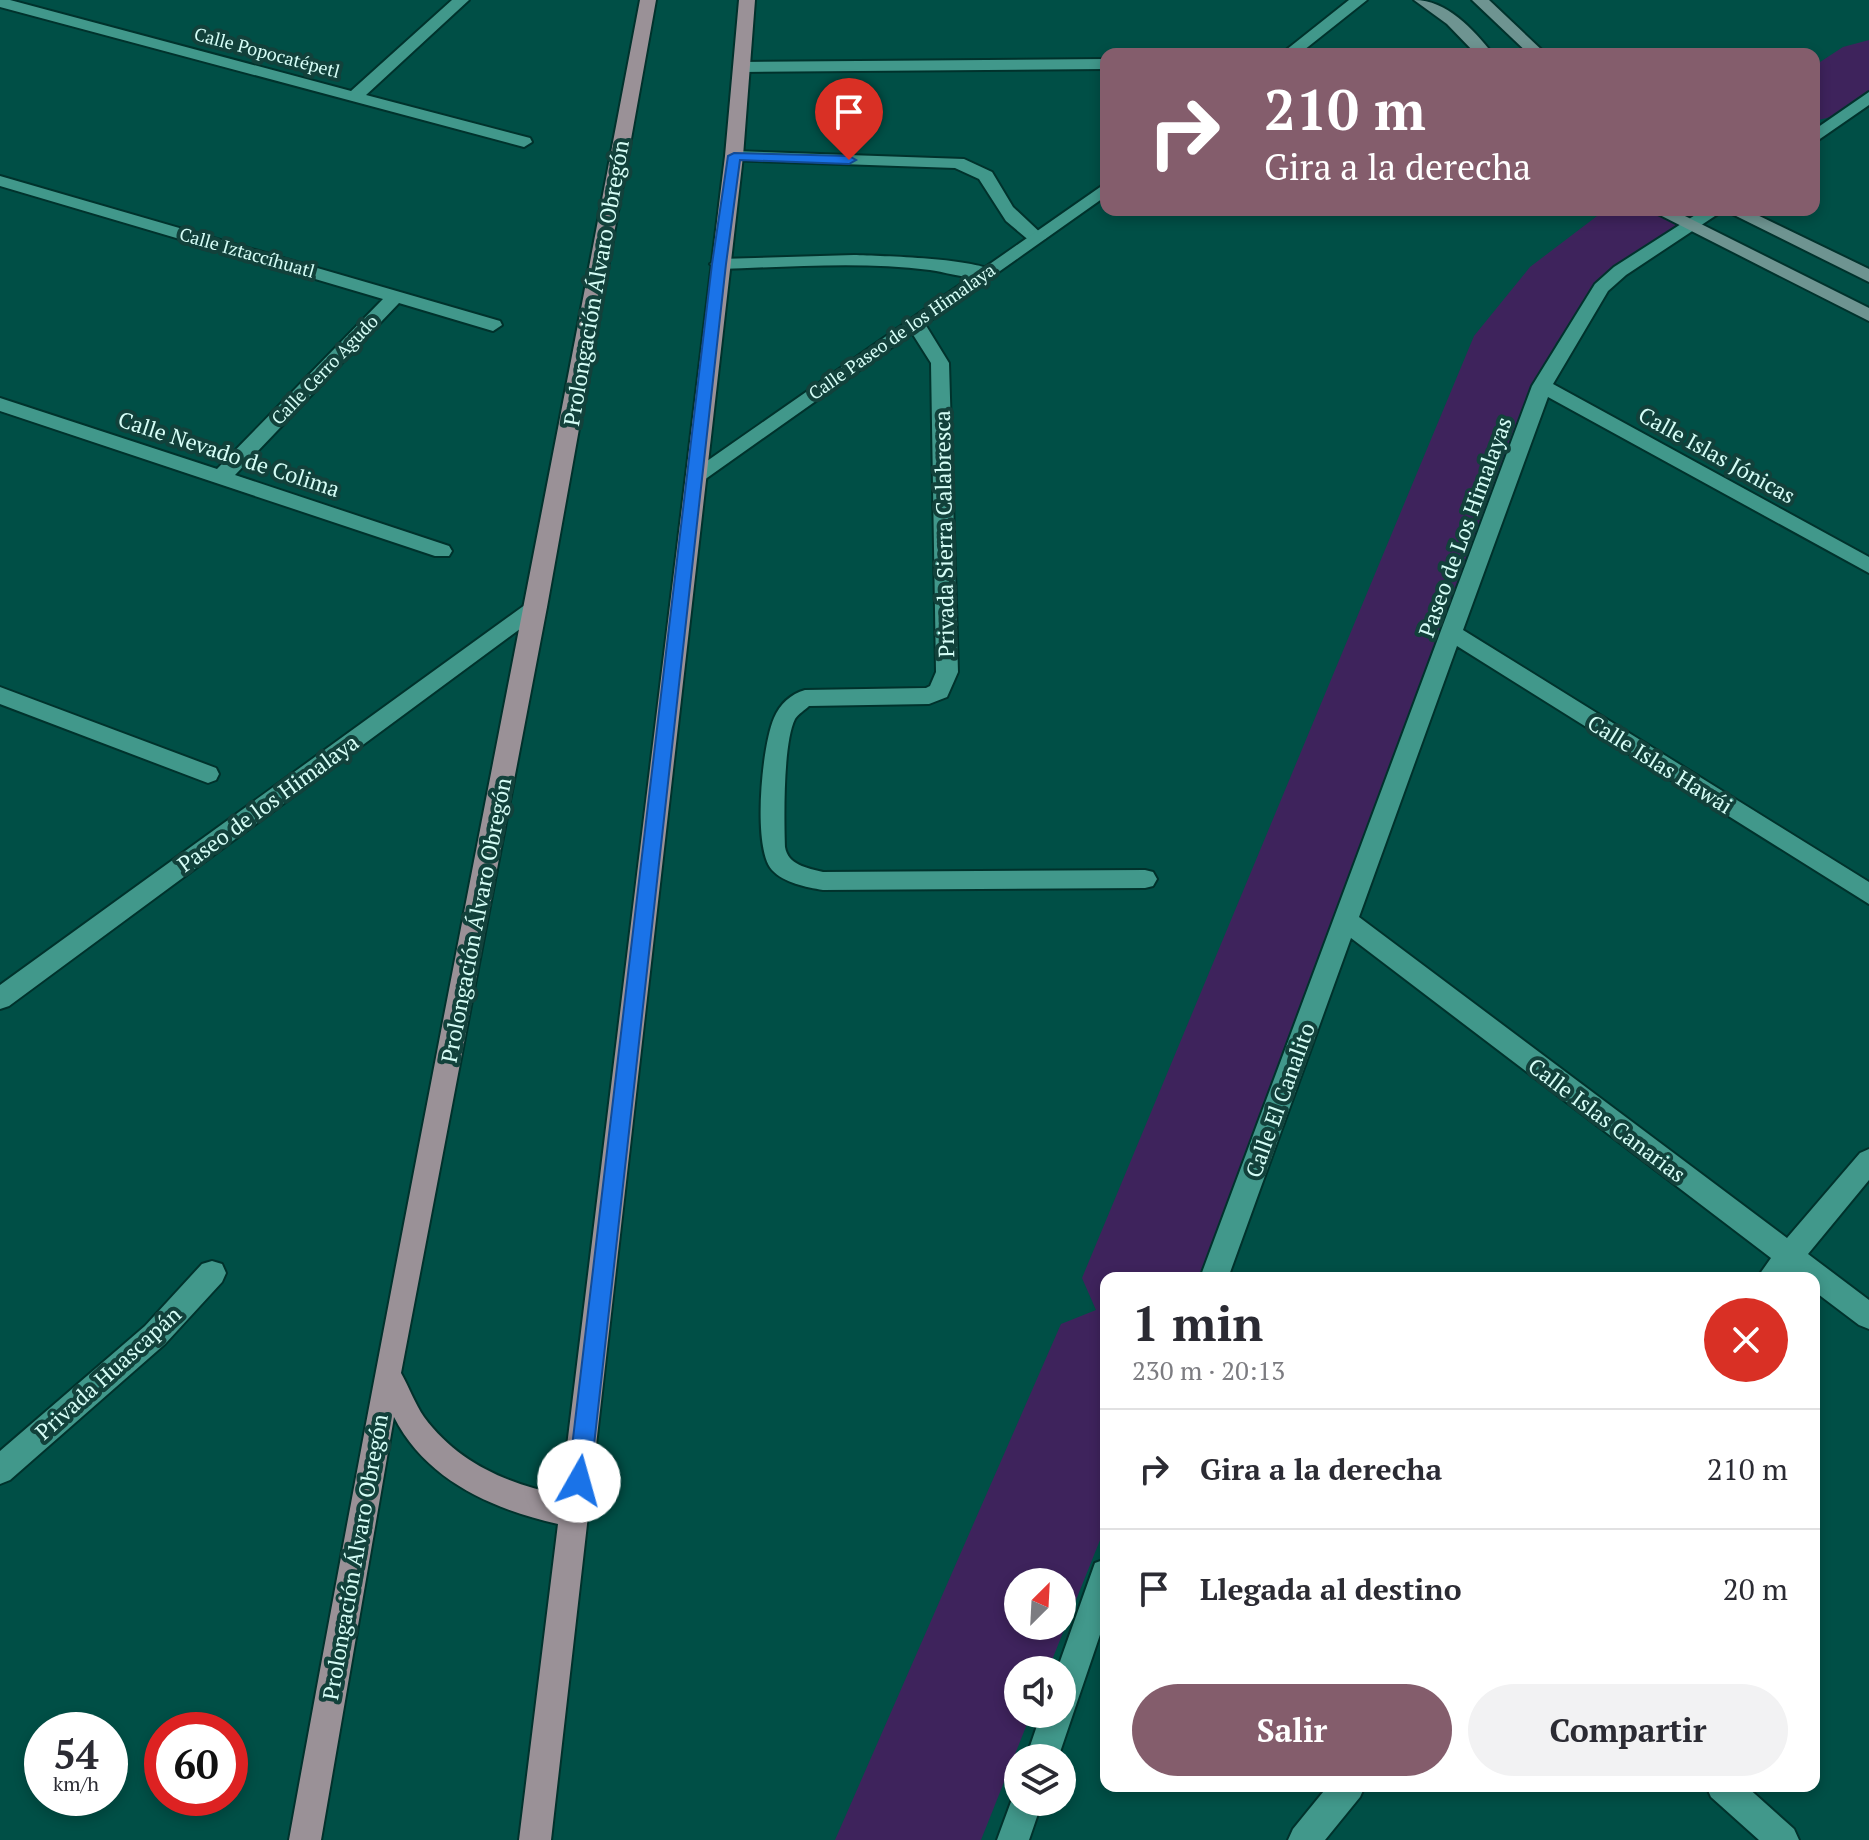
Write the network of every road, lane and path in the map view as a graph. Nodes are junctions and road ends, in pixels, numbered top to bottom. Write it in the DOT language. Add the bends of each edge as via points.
graph roads {
  1 [pos="461,0"];
  2 [pos="648,0"];
  3 [pos="747,0"];
  4 [pos="1359,0"];
  5 [pos="1422,0"];
  6 [pos="1480,0"];
  7 [pos="0,2"];
  8 [pos="1297,48"];
  9 [pos="1479,48"];
  10 [pos="1532,48"];
  11 [pos="1100,64"];
  12 [pos="741,67"];
  13 [pos="354,97"];
  14 [pos="1869,97"];
  15 [pos="1820,134"];
  16 [pos="524,142"];
  17 [pos="734,156"];
  18 [pos="0,181"];
  19 [pos="1100,192"];
  20 [pos="1671,216"];
  21 [pos="1706,216"];
  22 [pos="1745,216"];
  23 [pos="1691,226"];
  24 [pos="1037,238"];
  25 [pos="719,264"];
  26 [pos="987,273"];
  27 [pos="1869,276"];
  28 [pos="395,297"];
  29 [pos="1869,315"];
  30 [pos="915,323"];
  31 [pos="493,325"];
  32 [pos="1542,386"];
  33 [pos="0,404"];
  34 [pos="697,475"];
  35 [pos="221,477"];
  36 [pos="442,551"];
  37 [pos="1869,566"];
  38 [pos="536,607"];
  39 [pos="1452,633"];
  40 [pos="0,695"];
  41 [pos="208,774"];
  42 [pos="1145,879"];
  43 [pos="1869,894"];
  44 [pos="1346,921"];
  45 [pos="0,999"];
  46 [pos="1869,1161"];
  47 [pos="1780,1268"];
  48 [pos="1216,1272"];
  49 [pos="212,1273"];
  50 [pos="1820,1290"];
  51 [pos="1869,1316"];
  52 [pos="387,1374"];
  53 [pos="0,1470"];
  54 [pos="575,1513"];
  55 [pos="1100,1591"];
  56 [pos="1076,1660"];
  57 [pos="1344,1792"];
  58 [pos="1729,1792"];
  59 [pos="1021,1816"];
  60 [pos="305,1840"];
  61 [pos="535,1840"];
  62 [pos="1013,1840"];
  63 [pos="1304,1840"];
  64 [pos="1783,1840"];
  1 -- 13 [label="street"];
  2 -- 38 [label="main road, Prolongación Álvaro Obregón"];
  3 -- 12 [label="main road"];
  4 -- 8 [label="street"];
  5 -- 9 [label="street"];
  6 -- 10 [label="street"];
  7 -- 13 [label="street, Calle Popocatépetl"];
  11 -- 12 [label="street"];
  12 -- 17 [label="main road"];
  13 -- 16 [label="street, Calle Popocatépetl"];
  14 -- 15 [label="street"];
  17 -- 24 [label="street" via="958,163 986,176 998,203"];
  17 -- 25 [label="main road"];
  18 -- 28 [label="street, Calle Iztaccíhuatl"];
  19 -- 24 [label="street, Calle Paseo de los Himalaya"];
  20 -- 23 [label="street"];
  21 -- 23 [label="street, Paseo de Los Himalayas"];
  22 -- 27 [label="street"];
  23 -- 29 [label="street"];
  23 -- 32 [label="street, Paseo de Los Himalayas" via="1601,288"];
  24 -- 26 [label="street, Calle Paseo de los Himalaya"];
  25 -- 26 [label="street" via="854,260"];
  25 -- 34 [label="main road"];
  26 -- 30 [label="street, Calle Paseo de los Himalaya"];
  28 -- 31 [label="street, Calle Iztaccíhuatl"];
  28 -- 35 [label="street, Calle Cerro Agudo"];
  30 -- 34 [label="street, Calle Paseo de los Himalaya"];
  30 -- 42 [label="street, Privada Sierra Calabresca" via="940,363 945,682 929,696 805,698 793,706 779,733 775,858 786,869 823,881"];
  32 -- 37 [label="street, Calle Islas Jónicas"];
  32 -- 39 [label="street, Paseo de Los Himalayas"];
  33 -- 35 [label="street, Calle Nevado de Colima"];
  34 -- 54 [label="main road"];
  35 -- 36 [label="street, Calle Nevado de Colima"];
  38 -- 45 [label="street, Paseo de los Himalaya"];
  38 -- 52 [label="main road, Prolongación Álvaro Obregón"];
  39 -- 43 [label="street, Calle Islas Hawái"];
  39 -- 44 [label="street, Paseo de Los Himalayas"];
  40 -- 41 [label="street"];
  44 -- 47 [label="street, Calle Islas Canarias"];
  44 -- 48 [label="street, Calle El Canalito"];
  46 -- 47 [label="street"];
  49 -- 53 [label="street, Privada Huascapán" via="155,1335"];
  50 -- 51 [label="street, Calle Islas Canarias"];
  52 -- 54 [label="main road" via="414,1427 456,1469 512,1499"];
  52 -- 60 [label="main road, Prolongación Álvaro Obregón"];
  54 -- 61 [label="main road"];
  55 -- 56 [label="street"];
  57 -- 63 [label="street"];
  58 -- 64 [label="street"];
  59 -- 62 [label="street"];
}
